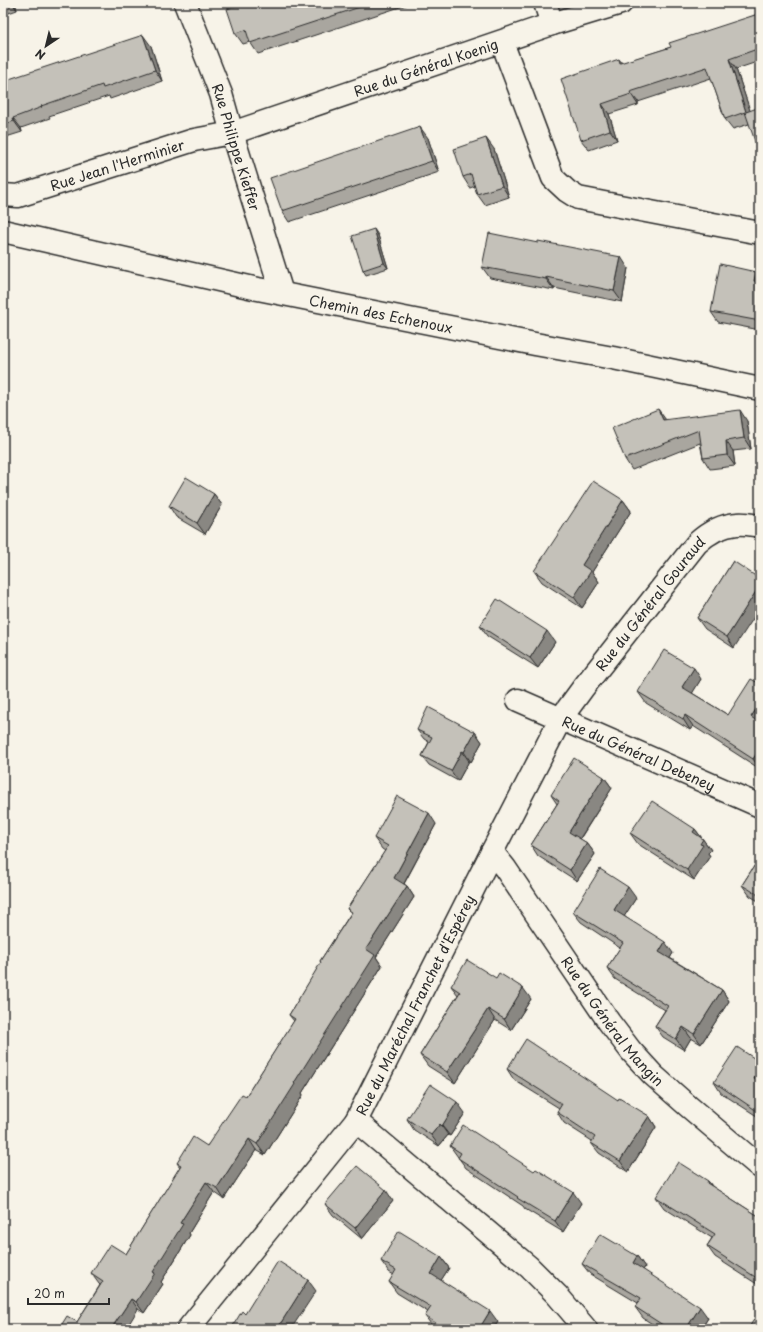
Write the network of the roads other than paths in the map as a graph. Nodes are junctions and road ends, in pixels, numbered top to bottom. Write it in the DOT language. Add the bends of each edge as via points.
graph roads {
  1 [pos="186,3"];
  2 [pos="545,3"];
  3 [pos="621,3"];
  4 [pos="552,24"];
  5 [pos="502,42"];
  6 [pos="232,133"];
  7 [pos="3,195"];
  8 [pos="3,231"];
  9 [pos="760,233"];
  10 [pos="282,293"];
  11 [pos="760,389"];
  12 [pos="760,526"];
  13 [pos="518,700"];
  14 [pos="561,718"];
  15 [pos="760,806"];
  16 [pos="492,852"];
  17 [pos="356,1121"];
  18 [pos="760,1167"];
  19 [pos="188,1329"];
  20 [pos="586,1329"];
  1 -- 6 [label="street, Rue Philippe Kieffer" via="221,94"];
  2 -- 4 [label="street"];
  3 -- 4 [label="street, Rue du Général Koenig"];
  4 -- 5 [label="street, Rue du Général Koenig"];
  5 -- 6 [label="street, Rue du Général Koenig"];
  5 -- 9 [label="street" via="553,178 567,191 578,198"];
  6 -- 7 [label="street, Rue Jean l'Herminier" via="194,140 18,196"];
  6 -- 10 [label="street, Rue Philippe Kieffer"];
  8 -- 10 [label="street, Chemin des Echenoux"];
  10 -- 11 [label="street, Chemin des Echenoux"];
  12 -- 14 [label="street, Rue du Général Gouraud" via="738,524 707,534"];
  13 -- 14 [label="street, Rue du Général Debeney"];
  14 -- 15 [label="street, Rue du Général Debeney"];
  14 -- 16 [label="street, Rue du Maréchal Franchet d'Espérey"];
  16 -- 17 [label="street, Rue du Maréchal Franchet d'Espérey"];
  16 -- 18 [label="street, Rue du Général Mangin" via="631,1050 653,1075"];
  17 -- 19 [label="street"];
  17 -- 20 [label="street, Rue du Maréchal Franchet d'Espérey" via="528,1267 557,1295"];
}
